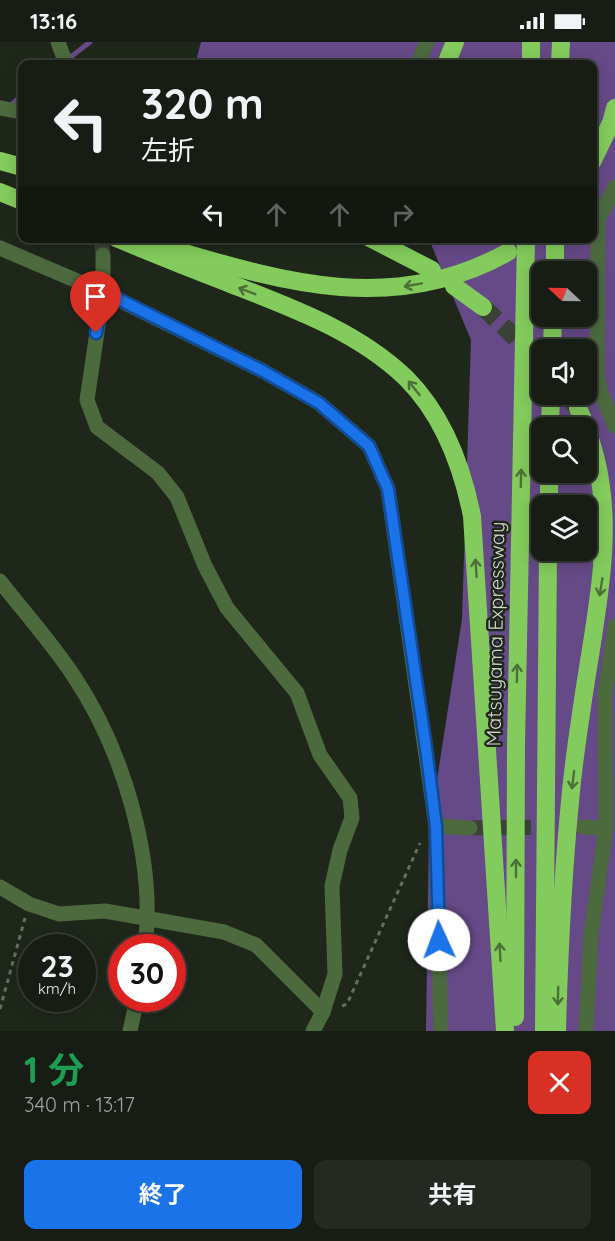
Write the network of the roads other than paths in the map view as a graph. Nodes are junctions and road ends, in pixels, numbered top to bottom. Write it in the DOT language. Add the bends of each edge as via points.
graph roads {
  1 [pos="427,42"];
  2 [pos="455,42"];
  3 [pos="531,42"];
  4 [pos="561,42"];
  5 [pos="59,46"];
  6 [pos="64,60"];
  7 [pos="420,60"];
  8 [pos="448,60"];
  9 [pos="531,60"];
  10 [pos="560,60"];
  11 [pos="0,108"];
  12 [pos="615,108"];
  13 [pos="18,111"];
  14 [pos="0,150"];
  15 [pos="18,152"];
  16 [pos="597,152"];
  17 [pos="0,161"];
  18 [pos="18,166"];
  19 [pos="615,187"];
  20 [pos="0,192"];
  21 [pos="18,199"];
  22 [pos="128,243"];
  23 [pos="153,243"];
  24 [pos="380,243"];
  25 [pos="526,243"];
  26 [pos="555,243"];
  27 [pos="0,248"];
  28 [pos="508,252"];
  29 [pos="103,255"];
  30 [pos="555,261"];
  31 [pos="432,270"];
  32 [pos="454,286"];
  33 [pos="104,292"];
  34 [pos="483,307"];
  35 [pos="578,408"];
  36 [pos="615,426"];
  37 [pos="548,561"];
  38 [pos="0,581"];
  39 [pos="615,626"];
  40 [pos="436,826"];
  41 [pos="583,827"];
  42 [pos="470,828"];
  43 [pos="606,828"];
  44 [pos="0,887"];
  45 [pos="149,918"];
  46 [pos="147,934"];
  47 [pos="134,1012"];
  48 [pos="323,1012"];
  49 [pos="130,1031"];
  50 [pos="313,1031"];
  51 [pos="441,1031"];
  52 [pos="505,1031"];
  53 [pos="515,1031"];
  54 [pos="544,1031"];
  55 [pos="557,1031"];
  56 [pos="586,1031"];
  1 -- 7 [label="street"];
  2 -- 8 [label="highway"];
  3 -- 9 [label="highway"];
  4 -- 10 [label="highway"];
  5 -- 6 [label="street"];
  11 -- 13 [label="street"];
  12 -- 16 [label="highway"];
  14 -- 15 [label="highway"];
  17 -- 18 [label="highway"];
  19 -- 36 [label="street" via="598,226 597,376"];
  20 -- 21 [label="highway"];
  52 -- 22 [label="highway, one-way" via="472,516 464,477 449,440 407,379 376,353 273,301"];
  28 -- 23 [label="highway, one-way" via="455,275 375,290 294,282"];
  24 -- 31 [label="highway"];
  53 -- 25 [label="highway, Matsuyama Expressway, one-way" via="516,720"];
  26 -- 30 [label="highway"];
  27 -- 33 [label="street"];
  29 -- 33 [label="street"];
  32 -- 34 [label="highway"];
  33 -- 40 [label="street" via="319,403 369,446 388,489"];
  33 -- 48 [label="street" via="87,400 97,427 158,473 177,496 227,608 297,693 320,755 350,798 352,818 332,886 335,974"];
  35 -- 55 [label="highway, one-way" via="597,451 604,479 606,546 571,790"];
  37 -- 54 [label="highway"];
  38 -- 45 [label="street" via="73,675 115,754 138,834"];
  39 -- 43 [label="street" via="605,695"];
  40 -- 42 [label="street"];
  40 -- 51 [label="street"];
  41 -- 43 [label="street"];
  43 -- 56 [label="street" via="591,934"];
  44 -- 45 [label="street" via="29,904 59,914 105,912"];
  45 -- 46 [label="street"];
  45 -- 48 [label="street" via="224,932 256,945"];
  47 -- 49 [label="street"];
  48 -- 50 [label="street"];
}
